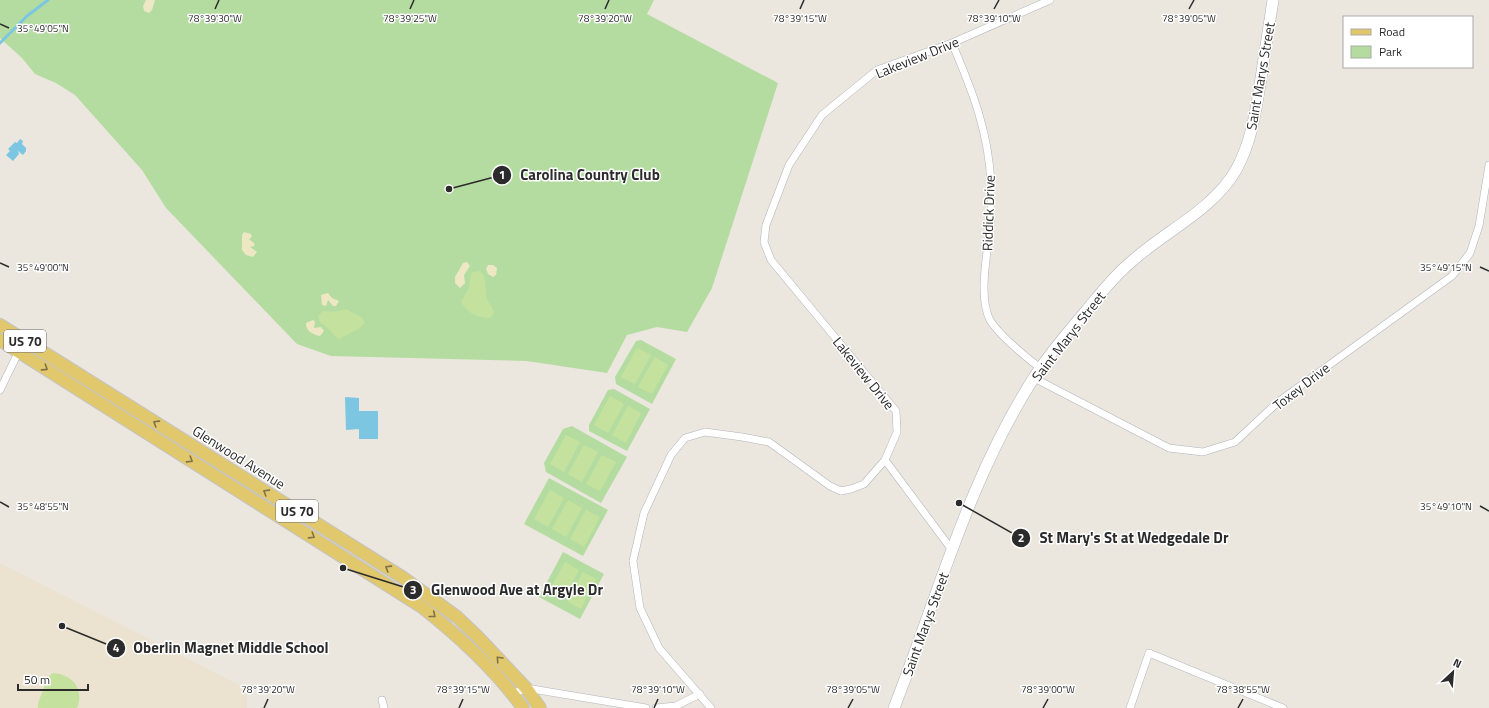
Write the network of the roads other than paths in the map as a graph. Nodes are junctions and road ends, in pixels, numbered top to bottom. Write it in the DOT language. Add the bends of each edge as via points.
graph roads {
  1 [pos="1050,0"];
  2 [pos="1273,0"];
  3 [pos="952,43"];
  4 [pos="1489,165"];
  5 [pos="0,325"];
  6 [pos="0,340"];
  7 [pos="19,351"];
  8 [pos="1040,368"];
  9 [pos="1034,378"];
  10 [pos="0,390"];
  11 [pos="885,460"];
  12 [pos="952,550"];
  13 [pos="526,688"];
  14 [pos="513,694"];
  15 [pos="700,694"];
  16 [pos="382,700"];
  17 [pos="384,708"];
  18 [pos="523,708"];
  19 [pos="540,708"];
  20 [pos="646,708"];
  21 [pos="656,708"];
  22 [pos="711,708"];
  23 [pos="894,708"];
  24 [pos="1130,708"];
  25 [pos="1283,708"];
  1 -- 3 [label="street, Lakeview Drive"];
  2 -- 8 [label="main road, Saint Marys Street" via="1254,123 1248,146 1228,183 1212,200 1129,263"];
  3 -- 8 [label="street, Riddick Drive" via="976,100 988,151 991,184 990,218 983,290 990,320 1013,345"];
  3 -- 11 [label="street, Lakeview Drive" via="877,70 822,115 789,166 766,225 764,242 771,260 896,411 897,432"];
  4 -- 9 [label="street, Toxey Drive" via="1480,226 1470,253 1452,276 1278,402 1235,442 1203,452 1169,448"];
  13 -- 5 [label="main road, Glenwood Avenue / US 70, one-way" via="458,617 408,581"];
  6 -- 7 [label="main road, Glenwood Avenue / US 70"];
  7 -- 10 [label="street"];
  7 -- 14 [label="main road, Glenwood Avenue / US 70, one-way" via="422,607 471,649"];
  8 -- 9 [label="main road, Saint Marys Street"];
  9 -- 12 [label="main road, Saint Marys Street" via="988,460"];
  11 -- 12 [label="street"];
  11 -- 15 [label="street, Lakeview Drive" via="864,484 841,491 830,486 769,442 705,432 685,438 671,455 644,513 633,561 640,608 659,648"];
  12 -- 23 [label="main road, Saint Marys Street"];
  13 -- 14 [label="street"];
  13 -- 19 [label="main road, Glenwood Avenue / US 70"];
  13 -- 20 [label="street"];
  14 -- 18 [label="main road, Glenwood Avenue / US 70"];
  15 -- 21 [label="street" via="676,706"];
  15 -- 22 [label="street, Lakeview Drive"];
  16 -- 17 [label="street"];
  24 -- 25 [label="street" via="1149,653"];
}
